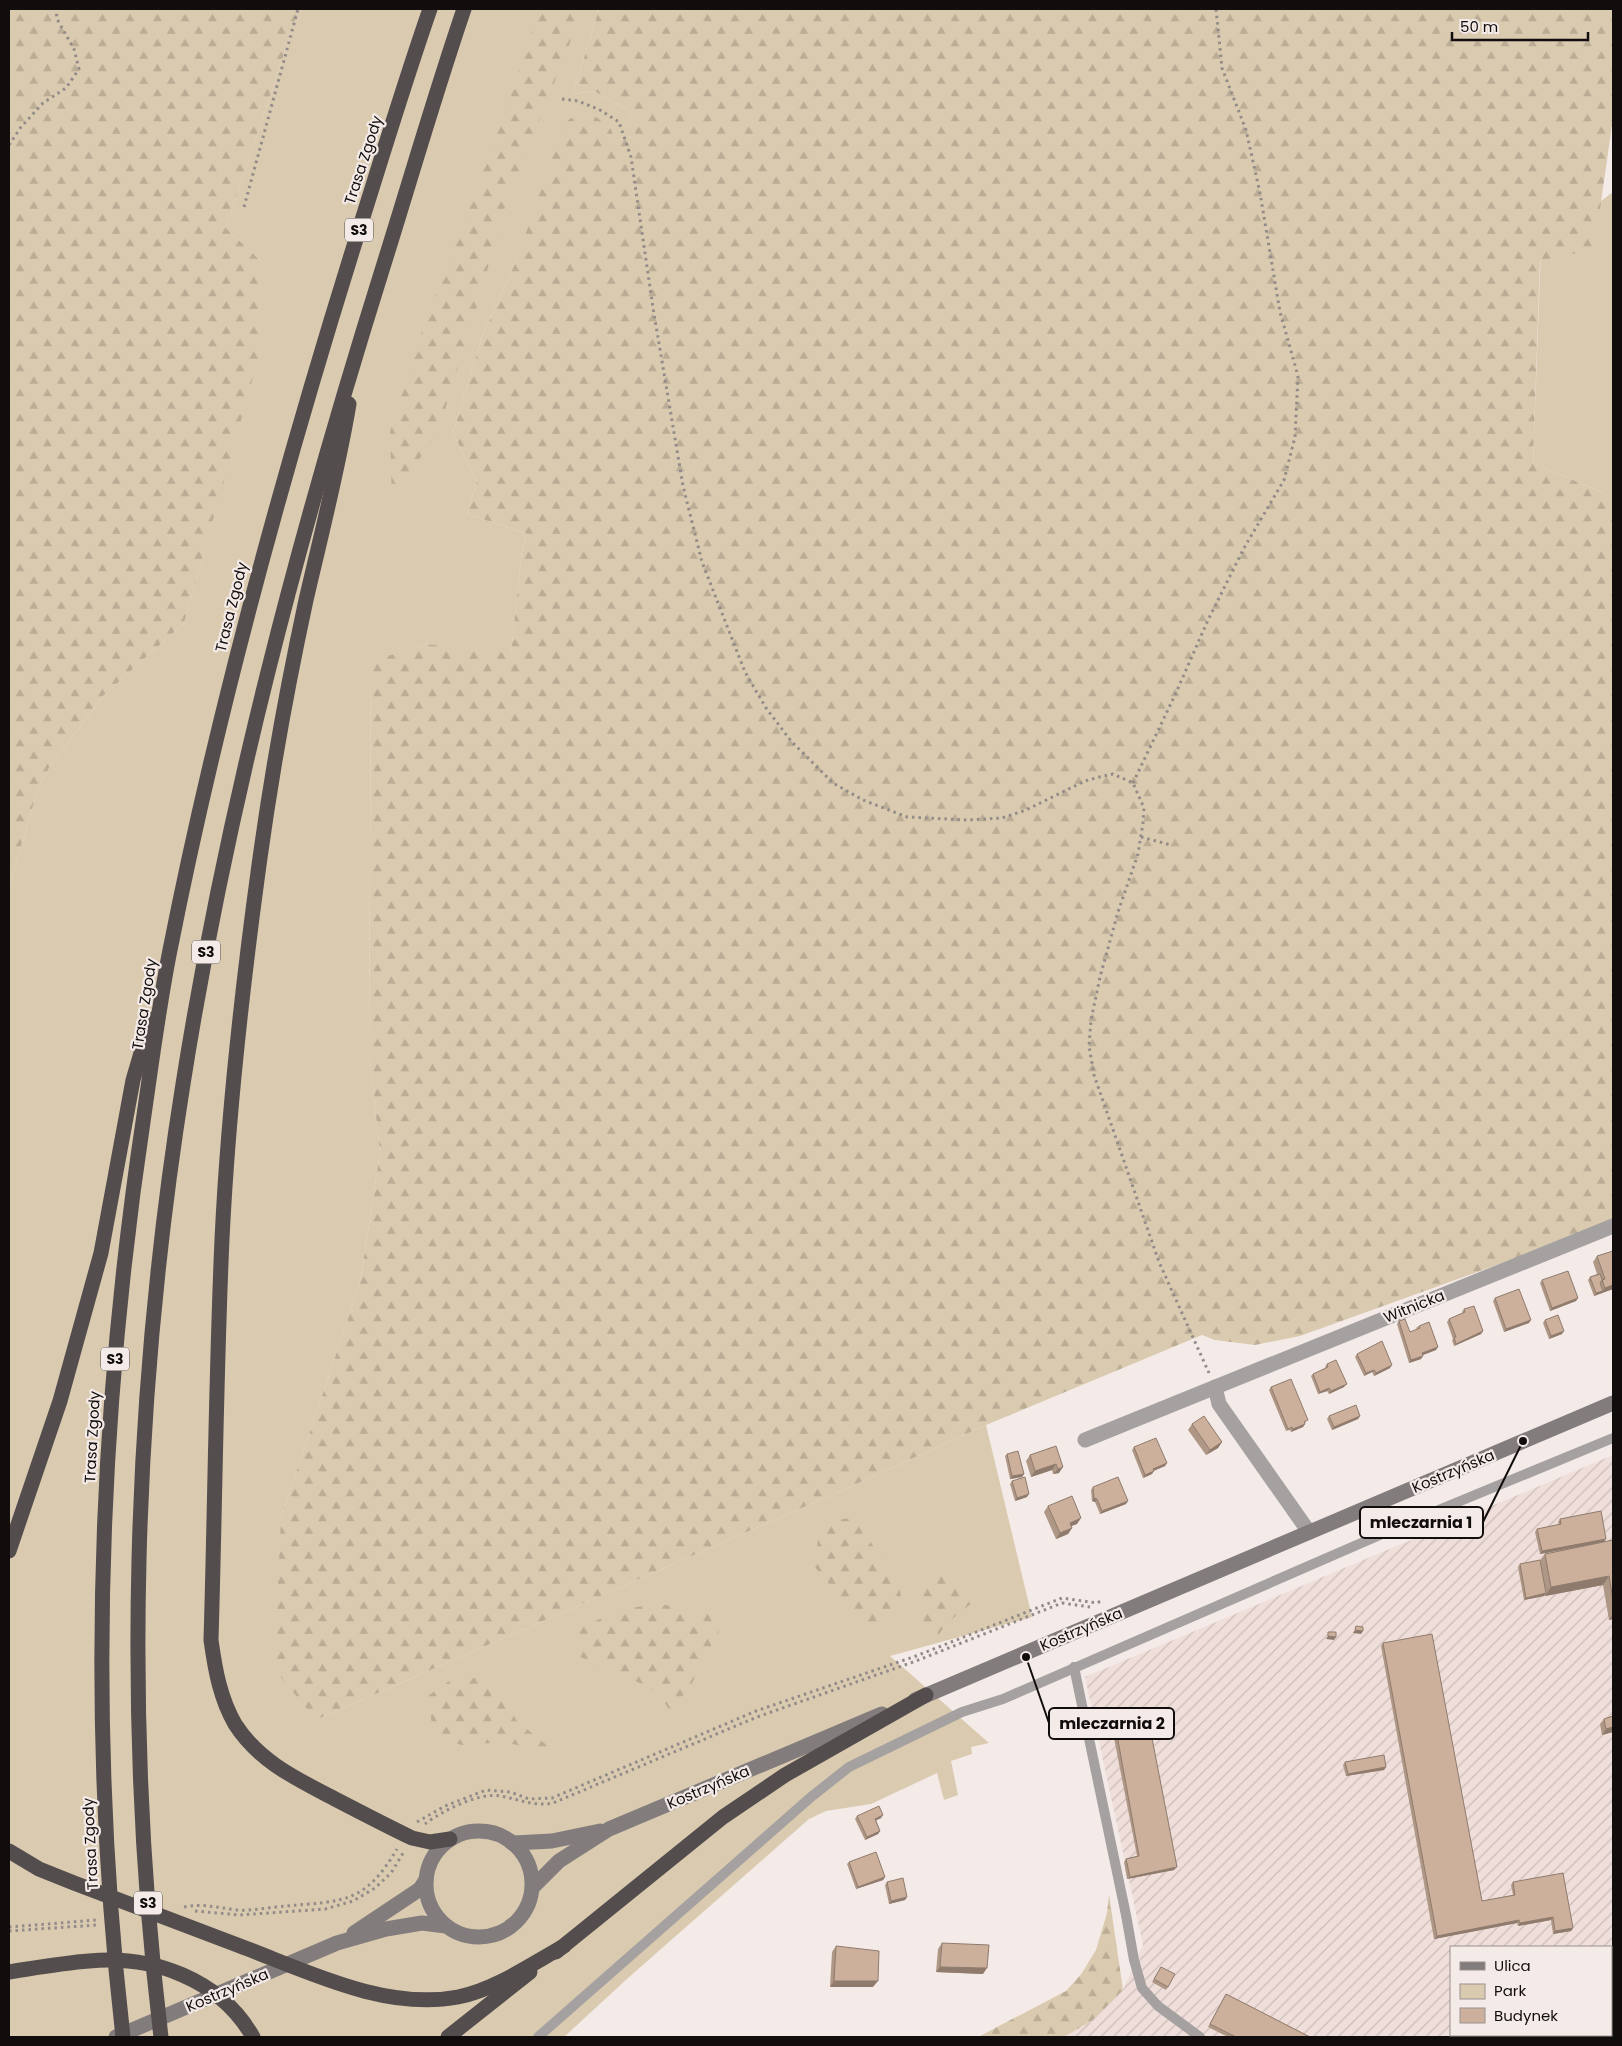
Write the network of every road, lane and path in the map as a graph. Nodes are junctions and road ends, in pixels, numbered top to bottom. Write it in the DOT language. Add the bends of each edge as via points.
graph roads {
  1 [pos="56,9"];
  2 [pos="298,9"];
  3 [pos="430,9"];
  4 [pos="464,9"];
  5 [pos="1216,9"];
  6 [pos="562,99"];
  7 [pos="9,145"];
  8 [pos="244,207"];
  9 [pos="362,333"];
  10 [pos="1134,783"];
  11 [pos="1140,837"];
  12 [pos="1171,845"];
  13 [pos="170,953"];
  14 [pos="1613,1226"];
  15 [pos="1215,1387"];
  16 [pos="1613,1403"];
  17 [pos="1613,1438"];
  18 [pos="1085,1440"];
  19 [pos="1309,1532"];
  20 [pos="9,1551"];
  21 [pos="1106,1599"];
  22 [pos="1107,1604"];
  23 [pos="1074,1667"];
  24 [pos="926,1695"];
  25 [pos="609,1829"];
  26 [pos="409,1837"];
  27 [pos="450,1839"];
  28 [pos="514,1843"];
  29 [pos="9,1851"];
  30 [pos="426,1880"];
  31 [pos="532,1887"];
  32 [pos="103,1919"];
  33 [pos="104,1924"];
  34 [pos="446,1926"];
  35 [pos="9,1927"];
  36 [pos="9,1931"];
  37 [pos="337,1943"];
  38 [pos="564,1946"];
  39 [pos="9,1972"];
  40 [pos="1188,2028"];
  41 [pos="116,2037"];
  42 [pos="123,2037"];
  43 [pos="161,2037"];
  44 [pos="253,2037"];
  45 [pos="448,2037"];
  46 [pos="538,2037"];
  47 [pos="1182,2037"];
  48 [pos="1200,2037"];
  1 -- 7 [label="path" via="57,19 74,49 79,69 66,88 43,103"];
  2 -- 8 [label="path"];
  3 -- 13 [label="highway, Trasa Zgody / S3" via="333,314 255,584 222,712"];
  4 -- 9 [label="highway, S3"];
  5 -- 10 [label="path" via="1222,68 1246,130 1280,312 1298,376 1295,437 1284,480 1216,604"];
  6 -- 10 [label="path" via="578,101 619,122 631,157 683,486 702,562 745,672 791,741 833,783 863,800 907,817 1002,818 1103,776 1113,774"];
  9 -- 26 [label="highway" via="340,460 306,600 282,722 242,1003 222,1239 211,1640 215,1672 224,1700 246,1739 284,1772"];
  9 -- 43 [label="highway, S3" via="325,456 255,721 226,851 183,1083 162,1234 146,1419 138,1587 141,1769 150,1930"];
  10 -- 11 [label="path" via="1144,808"];
  11 -- 12 [label="path"];
  11 -- 15 [label="path" via="1138,854 1100,977 1090,1020 1089,1046 1097,1083 1159,1262"];
  13 -- 20 [label="highway" via="133,1080 101,1254 60,1401"];
  13 -- 42 [label="highway, Trasa Zgody / S3" via="127,1232 109,1437 103,1574 104,1770 113,1939"];
  14 -- 15 [label="street, Witnicka"];
  15 -- 18 [label="street, Witnicka"];
  15 -- 19 [label="street" via="1219,1404"];
  16 -- 19 [label="main road, Kostrzyńska"];
  17 -- 23 [label="lane"];
  19 -- 24 [label="main road, Kostrzyńska"];
  21 -- 26 [label="path" via="1097,1603 1062,1598 916,1656 756,1711 552,1798 529,1799 497,1790 477,1793 411,1826"];
  22 -- 26 [label="path" via="1097,1608 1062,1603 916,1661 757,1716 554,1803 528,1804 488,1795 448,1810"];
  23 -- 40 [label="lane" via="1142,1988 1158,2006"];
  23 -- 46 [label="lane" via="1003,1699 962,1712 849,1767 811,1796"];
  24 -- 25 [label="main road, Kostrzyńska"];
  24 -- 38 [label="highway" via="786,1775 723,1817"];
  25 -- 28 [label="main road" via="552,1841"];
  25 -- 31 [label="main road, Kostrzyńska" via="559,1861"];
  26 -- 26 [label="path" via="391,1873 353,1901 326,1908 240,1915 182,1910 195,1904 239,1910 350,1897 371,1885"];
  26 -- 27 [label="highway" via="430,1842"];
  27 -- 28 [label="main road" via="476,1830 490,1831"];
  27 -- 30 [label="main road" via="433,1857"];
  28 -- 31 [label="main road" via="525,1856 531,1871"];
  29 -- 38 [label="highway" via="39,1869 74,1883 326,1979 380,1995 406,1999 458,1997 486,1988"];
  30 -- 34 [label="main road" via="427,1897"];
  30 -- 37 [label="main road, Kostrzyńska" via="420,1889 395,1908"];
  31 -- 34 [label="main road" via="530,1901 523,1914 501,1932 473,1937"];
  32 -- 35 [label="path"];
  33 -- 36 [label="path"];
  34 -- 37 [label="main road, Kostrzyńska" via="422,1923"];
  37 -- 41 [label="main road, Kostrzyńska"];
  38 -- 45 [label="highway"];
  39 -- 44 [label="highway" via="89,1961 128,1961 155,1966 189,1977 223,1998"];
  40 -- 47 [label="lane"];
  40 -- 48 [label="lane"];
}
